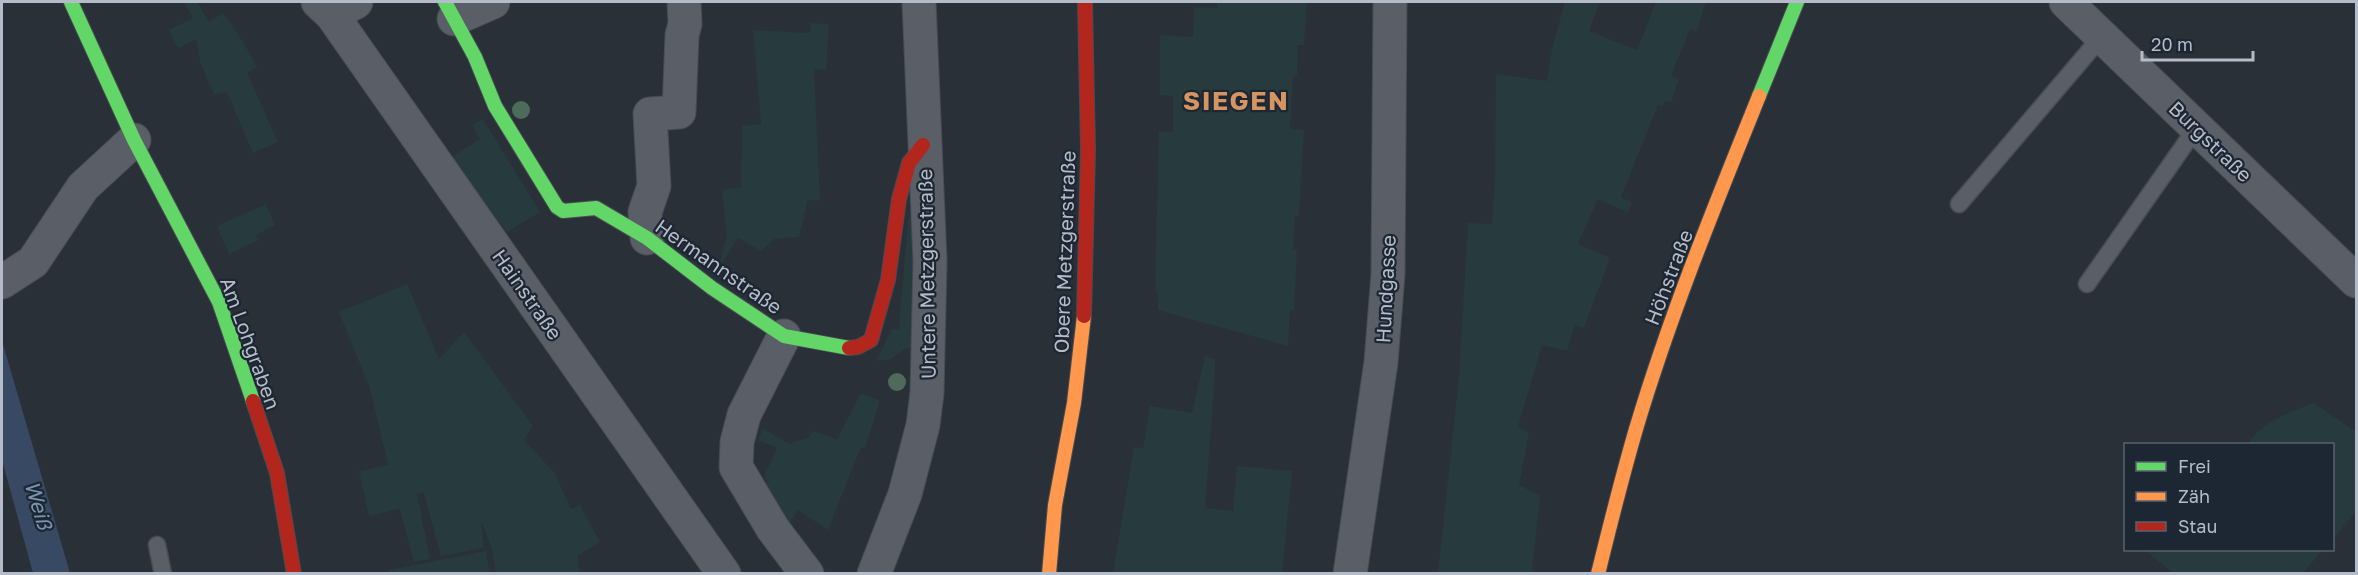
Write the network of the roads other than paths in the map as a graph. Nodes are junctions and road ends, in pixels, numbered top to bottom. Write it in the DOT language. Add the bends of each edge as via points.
graph roads {
  1 [pos="71,2"];
  2 [pos="493,2"];
  3 [pos="684,2"];
  4 [pos="919,2"];
  5 [pos="1085,2"];
  6 [pos="1390,2"];
  7 [pos="1797,2"];
  8 [pos="2066,2"];
  9 [pos="335,6"];
  10 [pos="450,10"];
  11 [pos="2102,36"];
  12 [pos="2197,127"];
  13 [pos="134,140"];
  14 [pos="923,145"];
  15 [pos="1959,204"];
  16 [pos="647,238"];
  17 [pos="2356,281"];
  18 [pos="2,282"];
  19 [pos="2087,284"];
  20 [pos="784,336"];
  21 [pos="157,545"];
  22 [pos="163,573"];
  23 [pos="294,573"];
  24 [pos="724,573"];
  25 [pos="807,573"];
  26 [pos="874,573"];
  27 [pos="1049,573"];
  28 [pos="1350,573"];
  29 [pos="1598,573"];
  1 -- 13 [label="street, Am Lohgraben"];
  2 -- 10 [label="street"];
  3 -- 16 [label="street" via="679,112 650,114 654,186 645,212"];
  4 -- 14 [label="street, Untere Metzgerstraße"];
  5 -- 27 [label="street, Obere Metzgerstraße" via="1085,311 1074,403 1055,505"];
  6 -- 28 [label="street, Hundgasse" via="1388,285 1382,362"];
  7 -- 29 [label="street, Höhstraße" via="1665,335"];
  8 -- 11 [label="street, Burgstraße"];
  9 -- 24 [label="street, Hainstraße"];
  10 -- 16 [label="street, Hermannstraße" via="495,106 557,207 563,211 596,208"];
  11 -- 12 [label="street, Burgstraße"];
  11 -- 15 [label="lane"];
  12 -- 17 [label="street, Burgstraße"];
  12 -- 19 [label="lane"];
  13 -- 18 [label="street" via="83,187 33,262"];
  13 -- 23 [label="street, Am Lohgraben" via="219,302 277,473"];
  14 -- 20 [label="street, Hermannstraße" via="909,163 899,199 888,280 871,340 846,350"];
  14 -- 26 [label="street, Untere Metzgerstraße" via="930,261 927,393 923,425 904,494"];
  16 -- 20 [label="street, Hermannstraße"];
  20 -- 25 [label="street" via="744,416 736,442 736,467 773,529"];
  21 -- 22 [label="lane"];
}
